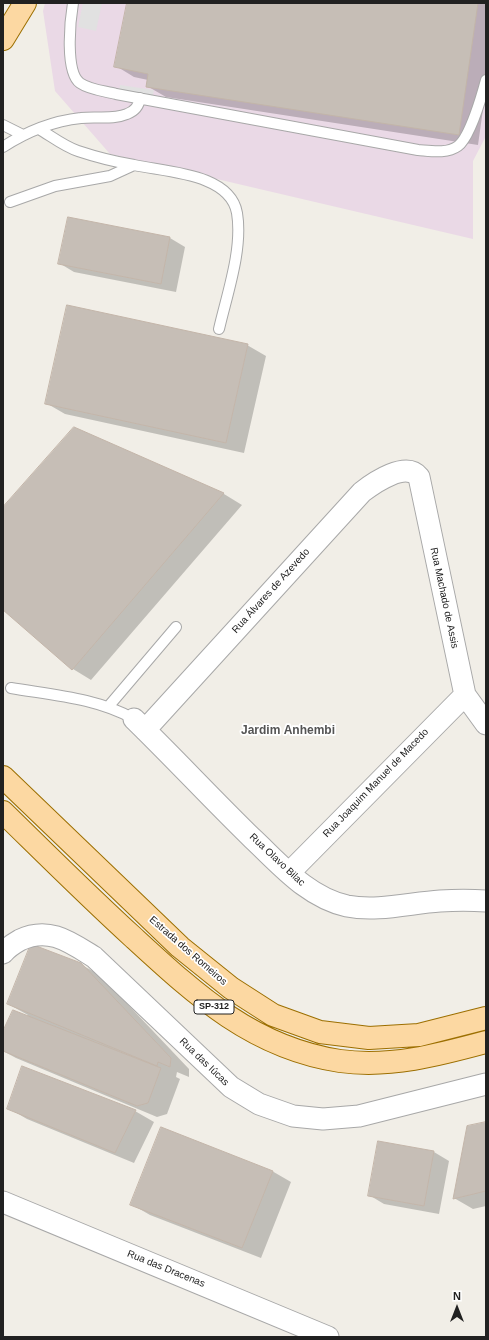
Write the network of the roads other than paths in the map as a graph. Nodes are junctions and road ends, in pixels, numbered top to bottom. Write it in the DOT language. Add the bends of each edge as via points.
graph roads {
  1 [pos="25,3"];
  2 [pos="73,3"];
  3 [pos="3,39"];
  4 [pos="486,80"];
  5 [pos="140,98"];
  6 [pos="3,125"];
  7 [pos="39,128"];
  8 [pos="23,135"];
  9 [pos="3,147"];
  10 [pos="134,165"];
  11 [pos="10,202"];
  12 [pos="219,329"];
  13 [pos="410,471"];
  14 [pos="176,627"];
  15 [pos="11,688"];
  16 [pos="465,695"];
  17 [pos="108,707"];
  18 [pos="139,724"];
  19 [pos="486,724"];
  20 [pos="4,778"];
  21 [pos="3,812"];
  22 [pos="289,873"];
  23 [pos="486,901"];
  24 [pos="3,953"];
  25 [pos="486,1018"];
  26 [pos="486,1042"];
  27 [pos="486,1084"];
  28 [pos="3,1202"];
  29 [pos="328,1337"];
  1 -- 3 [label="main road"];
  2 -- 5 [label="lane" via="70,18 71,67 75,78 91,88"];
  4 -- 5 [label="lane" via="468,130 458,146 442,152 418,150"];
  5 -- 7 [label="lane" via="135,110 117,117 59,121"];
  6 -- 8 [label="lane"];
  7 -- 8 [label="lane"];
  7 -- 10 [label="lane" via="77,151"];
  8 -- 9 [label="lane"];
  10 -- 11 [label="lane" via="110,176 55,186"];
  10 -- 12 [label="lane" via="212,182 228,194 237,212 238,243"];
  13 -- 16 [label="street, Rua Machado de Assis" via="419,477"];
  13 -- 18 [label="street, Rua Álvares de Azevedo" via="387,477 362,492"];
  14 -- 17 [label="lane"];
  15 -- 17 [label="lane"];
  16 -- 19 [label="street, Rua Machado de Assis"];
  16 -- 22 [label="street, Rua Joaquim Manuel de Macedo"];
  17 -- 18 [label="lane" via="119,710"];
  18 -- 22 [label="street, Rua Olavo Bilac" via="206,794"];
  20 -- 25 [label="main road, Estrada dos Romeiros / SP-312" via="180,947 230,988 273,1015 320,1032 369,1038 419,1035"];
  21 -- 26 [label="main road, SP-312" via="169,970 215,1008 262,1037 314,1056 369,1063 424,1058"];
  22 -- 23 [label="street, Rua Olavo Bilac" via="310,891 347,906 366,908 440,901"];
  24 -- 27 [label="street, Rua das Iúcas" via="9,946 27,937 48,934 69,942 94,957 231,1087 259,1104 293,1116 323,1119 359,1116"];
  28 -- 29 [label="street, Rua das Dracenas"];
}
